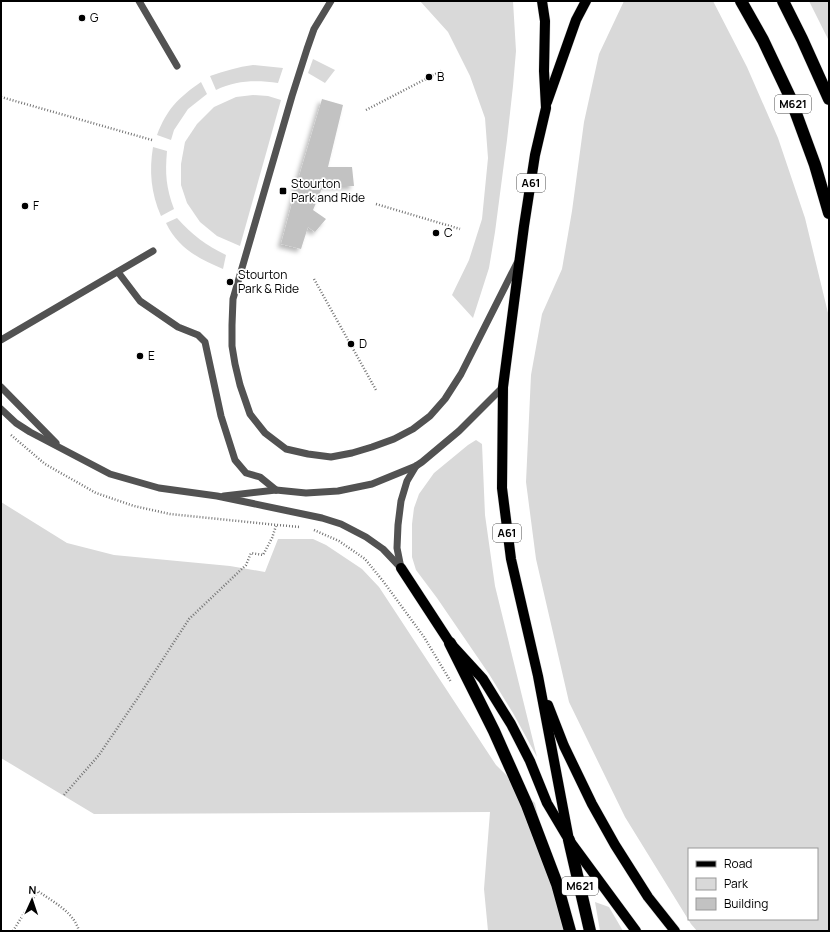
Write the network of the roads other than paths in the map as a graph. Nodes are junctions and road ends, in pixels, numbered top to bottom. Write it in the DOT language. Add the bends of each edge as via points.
graph roads {
  1 [pos="139,1"];
  2 [pos="331,1"];
  3 [pos="542,1"];
  4 [pos="586,1"];
  5 [pos="741,1"];
  6 [pos="783,1"];
  7 [pos="177,66"];
  8 [pos="829,99"];
  9 [pos="546,108"];
  10 [pos="829,213"];
  11 [pos="153,251"];
  12 [pos="519,260"];
  13 [pos="118,272"];
  14 [pos="1,340"];
  15 [pos="1,387"];
  16 [pos="503,387"];
  17 [pos="1,409"];
  18 [pos="62,448"];
  19 [pos="416,466"];
  20 [pos="276,490"];
  21 [pos="217,496"];
  22 [pos="401,568"];
  23 [pos="450,643"];
  24 [pos="538,676"];
  25 [pos="569,840"];
  26 [pos="570,931"];
  27 [pos="590,931"];
  28 [pos="636,931"];
  29 [pos="675,931"];
  1 -- 7 [label="lane"];
  2 -- 12 [label="lane" via="314,28 307,49 233,299 232,346 240,385 250,414 265,433 286,449 331,457 372,448 413,429 446,399"];
  3 -- 9 [label="main road, A61" via="545,21"];
  4 -- 9 [label="main road, A61" via="576,20"];
  5 -- 10 [label="highway, M621" via="764,40 790,97 815,165"];
  6 -- 8 [label="highway, M621"];
  9 -- 12 [label="main road, A61" via="535,155"];
  11 -- 13 [label="lane"];
  12 -- 16 [label="main road, A61"];
  13 -- 14 [label="lane"];
  13 -- 20 [label="lane" via="140,301 178,327 198,335 205,342 221,416 235,460 246,474 260,477"];
  15 -- 18 [label="lane"];
  16 -- 19 [label="lane" via="444,445"];
  16 -- 24 [label="main road, A61" via="502,488 511,559"];
  17 -- 18 [label="lane" via="30,432"];
  18 -- 21 [label="lane" via="110,474 159,488"];
  19 -- 20 [label="lane" via="372,484 338,491 306,493"];
  19 -- 22 [label="lane" via="407,481 401,501 397,548"];
  20 -- 21 [label="lane"];
  21 -- 22 [label="lane" via="341,524 366,536"];
  22 -- 23 [label="main road"];
  23 -- 25 [label="main road" via="483,679 511,724 547,803"];
  23 -- 26 [label="highway" via="527,805 557,884"];
  24 -- 25 [label="main road"];
  24 -- 29 [label="main road, A61" via="564,746 592,804 648,897"];
  25 -- 27 [label="highway, M621"];
  25 -- 28 [label="main road"];
}
